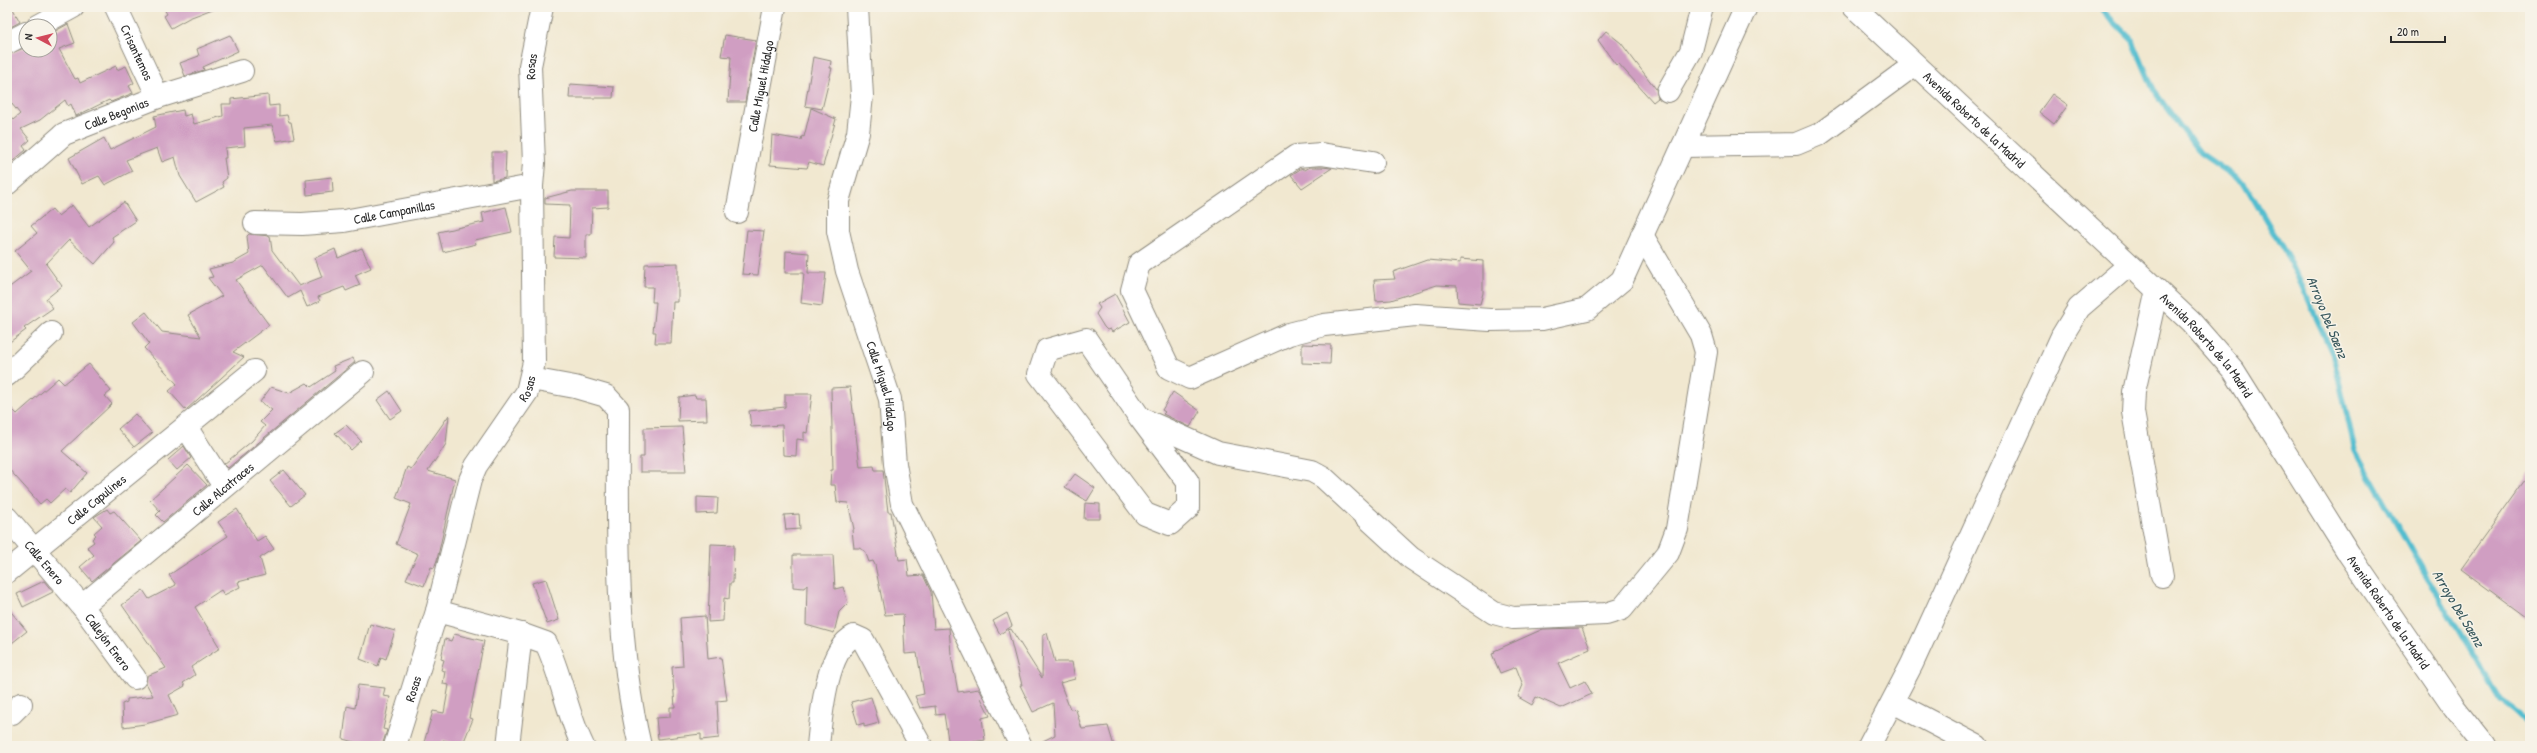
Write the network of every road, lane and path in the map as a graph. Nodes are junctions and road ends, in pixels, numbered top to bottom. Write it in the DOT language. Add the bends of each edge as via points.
graph roads {
  1 [pos="73,7"];
  2 [pos="116,7"];
  3 [pos="542,7"];
  4 [pos="775,7"];
  5 [pos="857,7"];
  6 [pos="1702,7"];
  7 [pos="1746,7"];
  8 [pos="1854,7"];
  9 [pos="53,18"];
  10 [pos="18,37"];
  11 [pos="7,43"];
  12 [pos="1914,66"];
  13 [pos="242,71"];
  14 [pos="1668,91"];
  15 [pos="158,97"];
  16 [pos="1682,146"];
  17 [pos="1373,162"];
  18 [pos="7,184"];
  19 [pos="532,186"];
  20 [pos="737,212"];
  21 [pos="255,223"];
  22 [pos="1642,235"];
  23 [pos="2129,265"];
  24 [pos="2157,290"];
  25 [pos="51,333"];
  26 [pos="254,371"];
  27 [pos="363,372"];
  28 [pos="7,375"];
  29 [pos="531,380"];
  30 [pos="1140,418"];
  31 [pos="186,427"];
  32 [pos="224,486"];
  33 [pos="7,518"];
  34 [pos="34,549"];
  35 [pos="7,572"];
  36 [pos="2162,576"];
  37 [pos="82,606"];
  38 [pos="437,611"];
  39 [pos="521,634"];
  40 [pos="135,678"];
  41 [pos="1893,702"];
  42 [pos="395,746"];
  43 [pos="508,746"];
  44 [pos="583,746"];
  45 [pos="640,746"];
  46 [pos="818,746"];
  47 [pos="921,746"];
  48 [pos="1021,746"];
  49 [pos="1869,746"];
  50 [pos="1978,746"];
  51 [pos="2485,746"];
  1 -- 9 [label="street"];
  2 -- 15 [label="street, Crisantemos"];
  3 -- 19 [label="street, Rosas" via="530,66 534,163"];
  4 -- 20 [label="street, Calle Miguel Hidalgo"];
  5 -- 48 [label="street, Calle Miguel Hidalgo" via="862,96 858,133 838,201 838,231 847,271 890,400 895,464 902,504"];
  6 -- 14 [label="street" via="1691,51"];
  7 -- 16 [label="street"];
  8 -- 12 [label="street, Avenida Roberto de la Madrid"];
  10 -- 11 [label="street"];
  12 -- 16 [label="street" via="1820,134 1796,144"];
  12 -- 23 [label="street, Avenida Roberto de la Madrid"];
  13 -- 15 [label="street, Calle Begonias"];
  15 -- 18 [label="street, Calle Begonias" via="64,134"];
  16 -- 22 [label="street"];
  17 -- 22 [label="street" via="1321,154 1296,156 1139,264 1132,290 1168,368 1190,378 1288,334 1324,324 1414,316 1490,320 1542,319 1587,309 1622,280"];
  19 -- 21 [label="street, Calle Campanillas" via="344,221 302,224"];
  19 -- 29 [label="street, Rosas" via="534,362"];
  22 -- 30 [label="street" via="1702,335 1706,352 1677,529 1668,553 1622,609 1606,614 1513,618 1494,613 1411,558 1323,477 1312,471 1218,453"];
  23 -- 24 [label="street, Avenida Roberto de la Madrid"];
  23 -- 41 [label="street" via="2079,308 2062,336"];
  24 -- 36 [label="street" via="2134,392 2133,412"];
  24 -- 51 [label="street, Avenida Roberto de la Madrid" via="2191,322 2234,371 2349,554 2454,707"];
  25 -- 28 [label="street"];
  26 -- 31 [label="street, Calle Capulines"];
  27 -- 32 [label="street, Calle Alcatraces"];
  29 -- 38 [label="street, Rosas" via="526,392 476,466 470,480"];
  29 -- 45 [label="street" via="575,386 606,396 618,409 619,579 626,668"];
  30 -- 30 [label="street" via="1086,339 1047,350 1039,374 1145,514 1170,524 1188,508 1188,482"];
  31 -- 32 [label="street"];
  31 -- 34 [label="street, Calle Capulines"];
  32 -- 37 [label="street, Calle Alcatraces"];
  33 -- 34 [label="street, Calle Enero"];
  34 -- 35 [label="street, Calle Capulines"];
  34 -- 37 [label="street, Calle Enero"];
  37 -- 40 [label="street, Callejón Enero"];
  38 -- 39 [label="street"];
  38 -- 42 [label="street, Rosas"];
  39 -- 43 [label="street"];
  39 -- 44 [label="street" via="546,644 558,668"];
  41 -- 49 [label="street"];
  41 -- 50 [label="street"];
  46 -- 47 [label="street" via="833,664 844,641 854,636 863,640"];
}
